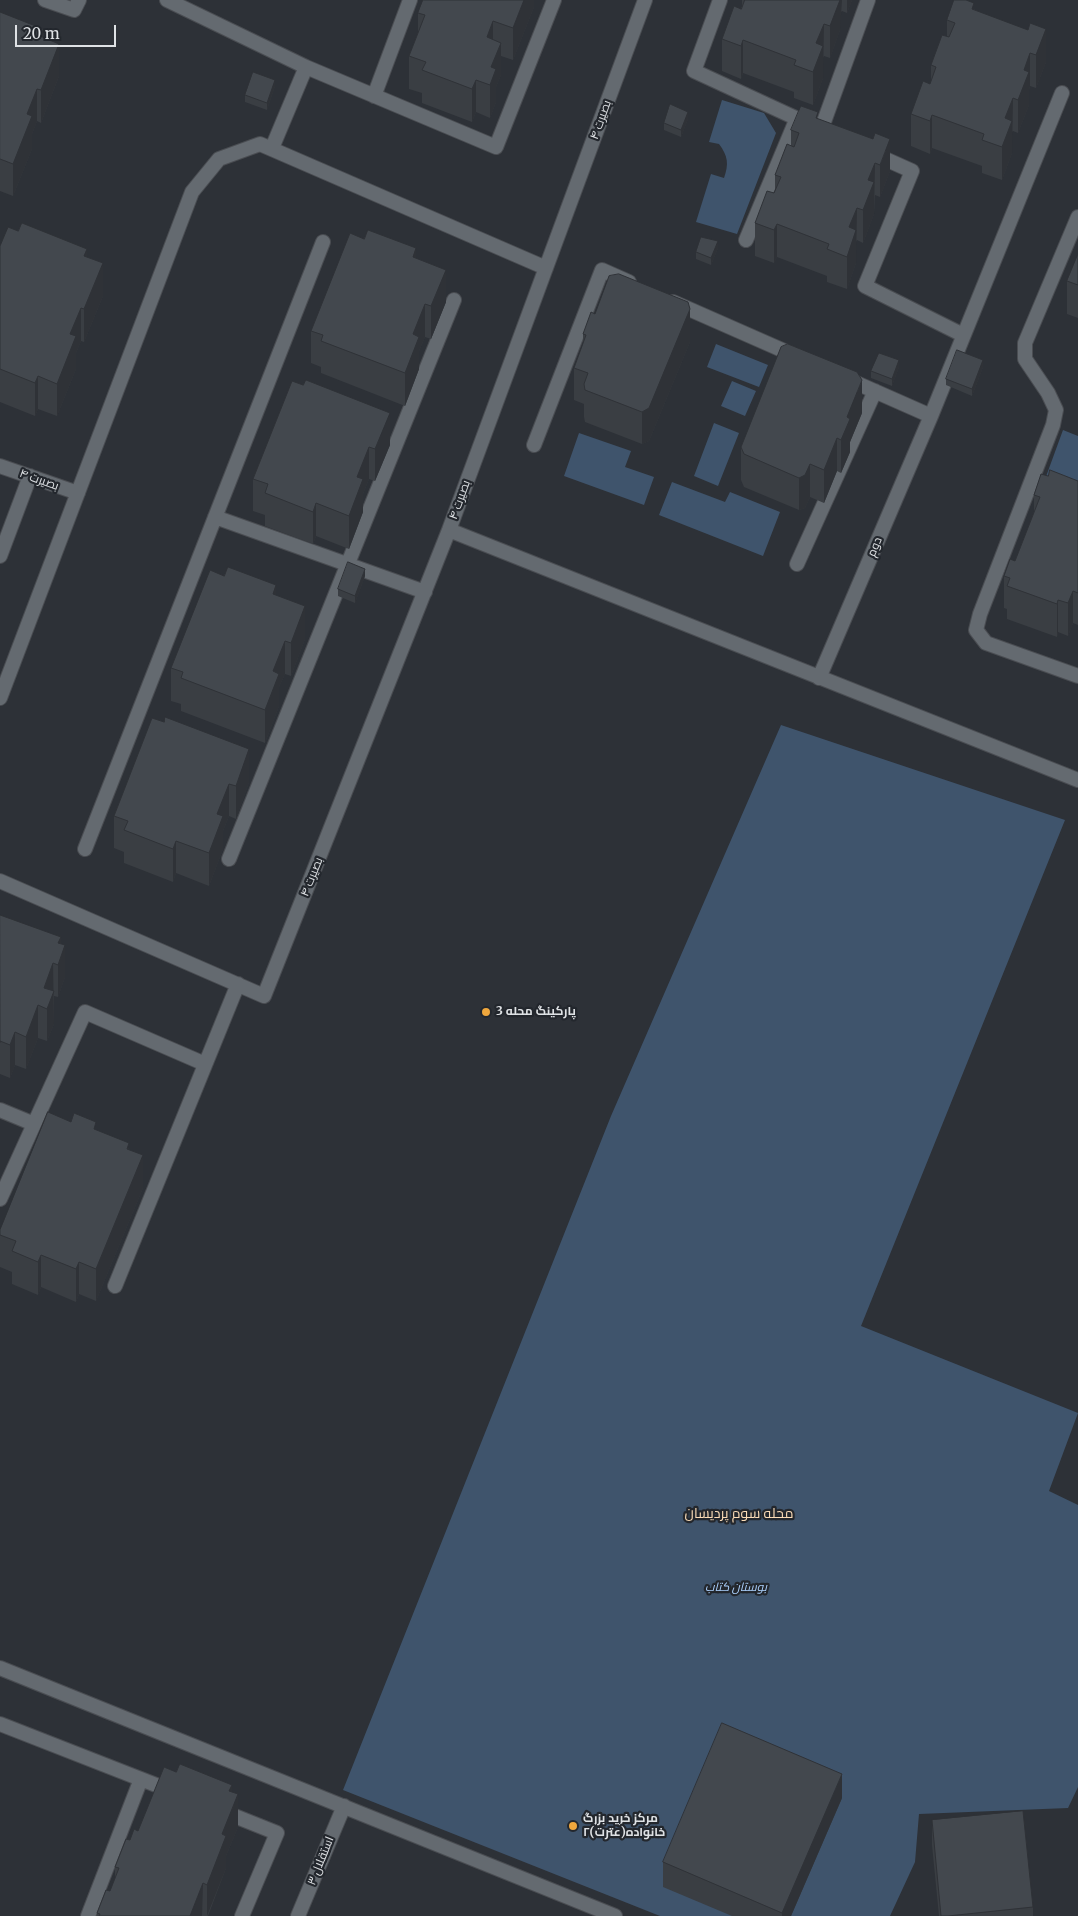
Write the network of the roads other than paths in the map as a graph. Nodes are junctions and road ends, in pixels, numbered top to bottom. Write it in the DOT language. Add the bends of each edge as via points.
graph roads {
  1 [pos="45,0"];
  2 [pos="79,0"];
  3 [pos="167,0"];
  4 [pos="410,0"];
  5 [pos="554,0"];
  6 [pos="645,0"];
  7 [pos="720,0"];
  8 [pos="868,0"];
  9 [pos="306,67"];
  10 [pos="1062,93"];
  11 [pos="374,96"];
  12 [pos="797,118"];
  13 [pos="272,148"];
  14 [pos="863,149"];
  15 [pos="1078,217"];
  16 [pos="746,240"];
  17 [pos="323,242"];
  18 [pos="546,268"];
  19 [pos="639,286"];
  20 [pos="657,295"];
  21 [pos="454,300"];
  22 [pos="963,335"];
  23 [pos="812,363"];
  24 [pos="830,371"];
  25 [pos="875,391"];
  26 [pos="931,416"];
  27 [pos="534,445"];
  28 [pos="0,466"];
  29 [pos="30,476"];
  30 [pos="78,494"];
  31 [pos="216,517"];
  32 [pos="449,530"];
  33 [pos="0,556"];
  34 [pos="348,564"];
  35 [pos="797,564"];
  36 [pos="425,592"];
  37 [pos="1078,676"];
  38 [pos="819,678"];
  39 [pos="0,698"];
  40 [pos="1078,780"];
  41 [pos="85,849"];
  42 [pos="229,859"];
  43 [pos="0,881"];
  44 [pos="238,984"];
  45 [pos="205,1064"];
  46 [pos="0,1110"];
  47 [pos="34,1124"];
  48 [pos="0,1198"];
  49 [pos="115,1286"];
  50 [pos="0,1668"];
  51 [pos="0,1724"];
  52 [pos="140,1779"];
  53 [pos="186,1797"];
  54 [pos="344,1806"];
  55 [pos="213,1808"];
  56 [pos="88,1916"];
  57 [pos="242,1916"];
  58 [pos="298,1916"];
  59 [pos="615,1916"];
  1 -- 2 [label="street" via="74,10"];
  3 -- 9 [label="street"];
  4 -- 11 [label="street"];
  5 -- 11 [label="street" via="496,146"];
  6 -- 18 [label="street, بصیرت ۴"];
  7 -- 12 [label="street" via="694,71"];
  8 -- 12 [label="street" via="826,131"];
  9 -- 11 [label="street"];
  9 -- 13 [label="street"];
  10 -- 22 [label="street, دوم"];
  12 -- 16 [label="street"];
  13 -- 18 [label="street"];
  13 -- 30 [label="street" via="260,144 219,159 192,192"];
  14 -- 22 [label="street" via="912,172 865,286"];
  15 -- 37 [label="street" via="1025,343 1025,359 1056,410 1053,425 976,630 986,642"];
  17 -- 31 [label="street"];
  18 -- 32 [label="street, بصیرت ۴"];
  19 -- 27 [label="street" via="602,270"];
  20 -- 23 [label="street"];
  21 -- 34 [label="street"];
  22 -- 26 [label="street, دوم"];
  24 -- 25 [label="street"];
  25 -- 26 [label="street"];
  25 -- 35 [label="street"];
  26 -- 38 [label="street, دوم"];
  28 -- 29 [label="street, بصیرت ۴"];
  29 -- 30 [label="street, بصیرت ۴"];
  29 -- 33 [label="street"];
  30 -- 39 [label="street"];
  31 -- 34 [label="street"];
  31 -- 41 [label="street"];
  32 -- 36 [label="street, بصیرت ۴"];
  32 -- 38 [label="street"];
  34 -- 36 [label="street"];
  34 -- 42 [label="street"];
  36 -- 44 [label="street, بصیرت ۴" via="264,996"];
  38 -- 40 [label="street"];
  43 -- 44 [label="street"];
  44 -- 45 [label="street"];
  45 -- 47 [label="street" via="85,1012"];
  45 -- 49 [label="street"];
  46 -- 47 [label="street"];
  47 -- 48 [label="street"];
  50 -- 54 [label="street"];
  51 -- 52 [label="street"];
  52 -- 53 [label="street"];
  52 -- 56 [label="street"];
  54 -- 58 [label="street, استقلال ۳"];
  54 -- 59 [label="street"];
  55 -- 57 [label="street" via="277,1833"];
}
